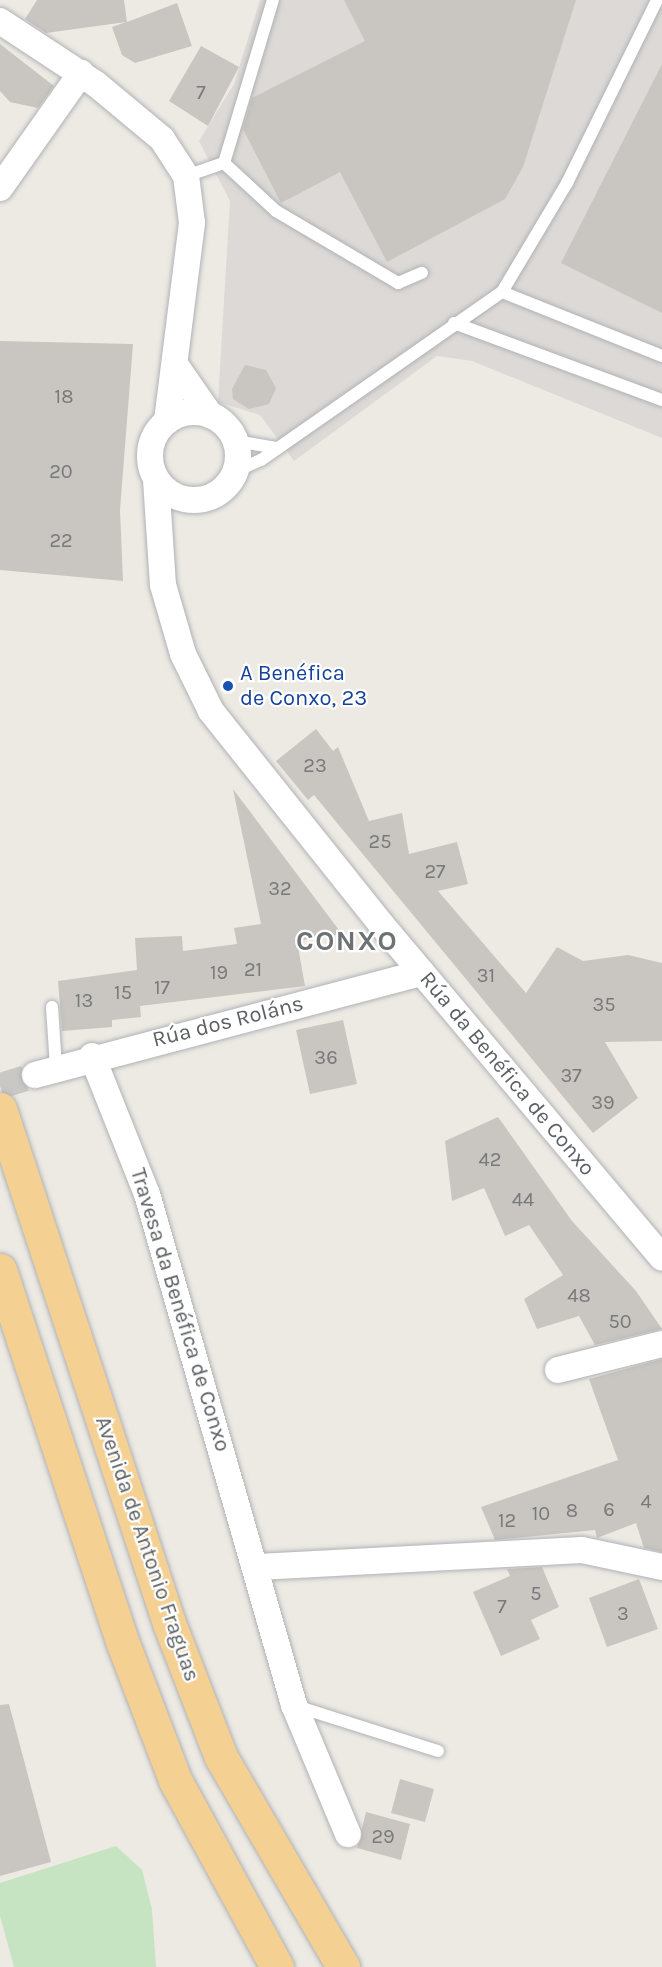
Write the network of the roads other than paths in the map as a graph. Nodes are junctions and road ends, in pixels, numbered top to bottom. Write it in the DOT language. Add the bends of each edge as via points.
graph roads {
  1 [pos="273,0"];
  2 [pos="657,0"];
  3 [pos="0,21"];
  4 [pos="81,73"];
  5 [pos="224,163"];
  6 [pos="186,176"];
  7 [pos="0,188"];
  8 [pos="422,273"];
  9 [pos="502,292"];
  10 [pos="454,323"];
  11 [pos="662,356"];
  12 [pos="176,366"];
  13 [pos="662,400"];
  14 [pos="210,415"];
  15 [pos="167,421"];
  16 [pos="236,441"];
  17 [pos="277,448"];
  18 [pos="236,471"];
  19 [pos="156,480"];
  20 [pos="189,501"];
  21 [pos="159,553"];
  22 [pos="422,973"];
  23 [pos="52,1007"];
  24 [pos="92,1056"];
  25 [pos="45,1072"];
  26 [pos="0,1109"];
  27 [pos="662,1258"];
  28 [pos="0,1270"];
  29 [pos="662,1344"];
  30 [pos="558,1370"];
  31 [pos="258,1567"];
  32 [pos="662,1567"];
  33 [pos="294,1706"];
  34 [pos="438,1751"];
  35 [pos="348,1834"];
  36 [pos="278,1967"];
  37 [pos="343,1967"];
  1 -- 5 [label="lane"];
  2 -- 9 [label="lane" via="567,183"];
  3 -- 4 [label="street, Rúa da Benéfica de Conxo"];
  4 -- 6 [label="street, Rúa da Benéfica de Conxo" via="162,139"];
  4 -- 7 [label="street"];
  5 -- 6 [label="lane"];
  5 -- 8 [label="lane" via="276,211 398,283"];
  6 -- 12 [label="street, Rúa da Benéfica de Conxo" via="192,223"];
  9 -- 10 [label="lane"];
  9 -- 11 [label="lane"];
  10 -- 13 [label="lane"];
  10 -- 17 [label="lane"];
  12 -- 14 [label="street"];
  12 -- 15 [label="street, Rúa da Benéfica de Conxo"];
  14 -- 15 [label="street" via="186,413"];
  14 -- 16 [label="street"];
  15 -- 19 [label="street, Rúa da Benéfica de Conxo" via="151,444"];
  16 -- 17 [label="lane"];
  16 -- 18 [label="street"];
  17 -- 18 [label="lane"];
  18 -- 20 [label="street" via="216,495"];
  19 -- 20 [label="street"];
  19 -- 21 [label="street, Rúa da Benéfica de Conxo"];
  20 -- 21 [label="street"];
  21 -- 22 [label="street, Rúa da Benéfica de Conxo" via="172,621 211,711"];
  22 -- 24 [label="street, Rúa dos Roláns"];
  22 -- 27 [label="street, Rúa da Benéfica de Conxo"];
  23 -- 25 [label="lane"];
  24 -- 25 [label="street, Rúa dos Roláns"];
  24 -- 31 [label="street, Travesa da Benéfica de Conxo" via="147,1194"];
  26 -- 37 [label="highway, Avenida de Antonio Fraguas" via="169,1623 221,1757"];
  28 -- 36 [label="highway" via="122,1641 175,1780"];
  29 -- 30 [label="street"];
  31 -- 32 [label="street" via="582,1550"];
  31 -- 33 [label="street, Travesa da Benéfica de Conxo"];
  33 -- 34 [label="lane"];
  33 -- 35 [label="street, Travesa da Benéfica de Conxo"];
}
